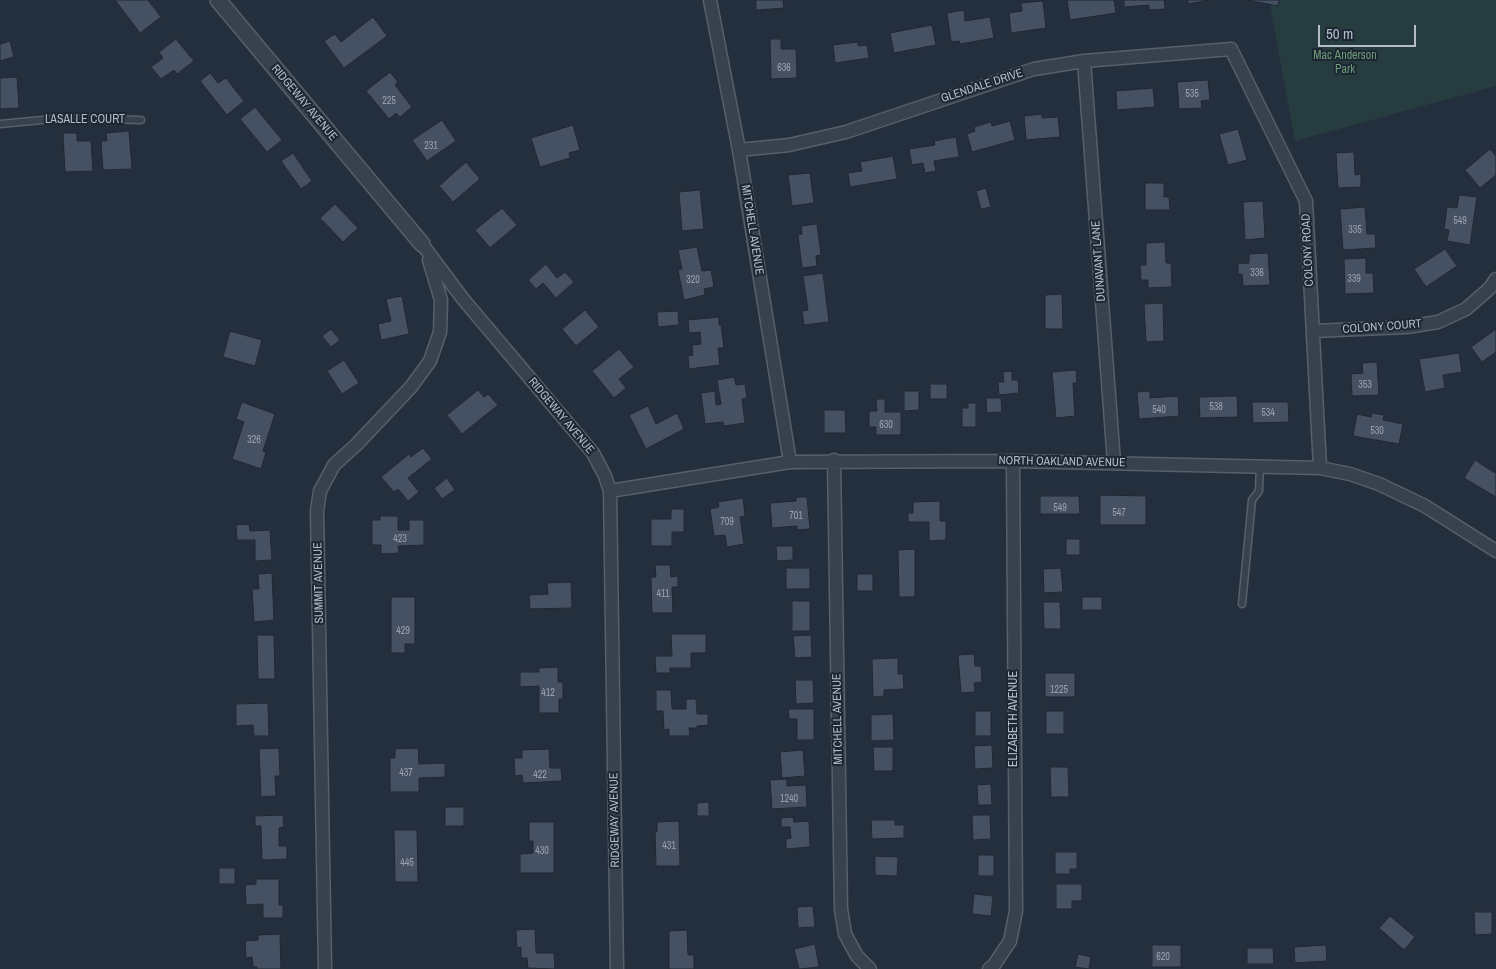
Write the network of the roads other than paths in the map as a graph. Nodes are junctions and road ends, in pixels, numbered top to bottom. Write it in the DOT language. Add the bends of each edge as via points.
graph roads {
  1 [pos="218,0"];
  2 [pos="710,0"];
  3 [pos="1231,49"];
  4 [pos="1084,61"];
  5 [pos="141,120"];
  6 [pos="0,124"];
  7 [pos="739,150"];
  8 [pos="422,244"];
  9 [pos="1496,279"];
  10 [pos="1313,331"];
  11 [pos="834,460"];
  12 [pos="1012,461"];
  13 [pos="790,462"];
  14 [pos="1114,462"];
  15 [pos="1260,466"];
  16 [pos="1320,468"];
  17 [pos="610,491"];
  18 [pos="1496,551"];
  19 [pos="1242,604"];
  20 [pos="325,969"];
  21 [pos="617,969"];
  22 [pos="870,969"];
  23 [pos="989,969"];
  1 -- 8 [label="street, RIDGEWAY AVENUE"];
  2 -- 7 [label="street, MITCHELL AVENUE"];
  3 -- 4 [label="street, GLENDALE DRIVE"];
  3 -- 10 [label="street, COLONY ROAD" via="1306,201"];
  4 -- 7 [label="street, GLENDALE DRIVE" via="1034,69 846,132 789,145"];
  4 -- 14 [label="street, DUNAVANT LANE"];
  5 -- 6 [label="lane, LASALLE COURT" via="63,118"];
  7 -- 13 [label="street, MITCHELL AVENUE"];
  8 -- 17 [label="street, RIDGEWAY AVENUE" via="593,453"];
  8 -- 20 [label="street, SUMMIT AVENUE" via="441,300 440,332 430,362 412,387 334,465 320,491"];
  9 -- 10 [label="street, COLONY COURT" via="1466,308 1438,322 1407,327"];
  10 -- 16 [label="street, COLONY ROAD"];
  11 -- 12 [label="street, NORTH OAKLAND AVENUE"];
  11 -- 13 [label="street, NORTH OAKLAND AVENUE"];
  11 -- 22 [label="street, MITCHELL AVENUE" via="841,909 845,934 857,956"];
  12 -- 14 [label="street, NORTH OAKLAND AVENUE"];
  12 -- 23 [label="street, ELIZABETH AVENUE" via="1016,911 1010,941"];
  13 -- 17 [label="street, NORTH OAKLAND AVENUE"];
  14 -- 15 [label="street, NORTH OAKLAND AVENUE"];
  15 -- 16 [label="street, NORTH OAKLAND AVENUE"];
  15 -- 19 [label="lane" via="1259,491 1252,500"];
  16 -- 18 [label="street, NORTH OAKLAND AVENUE" via="1380,484 1424,506"];
  17 -- 21 [label="street, RIDGEWAY AVENUE"];
}
